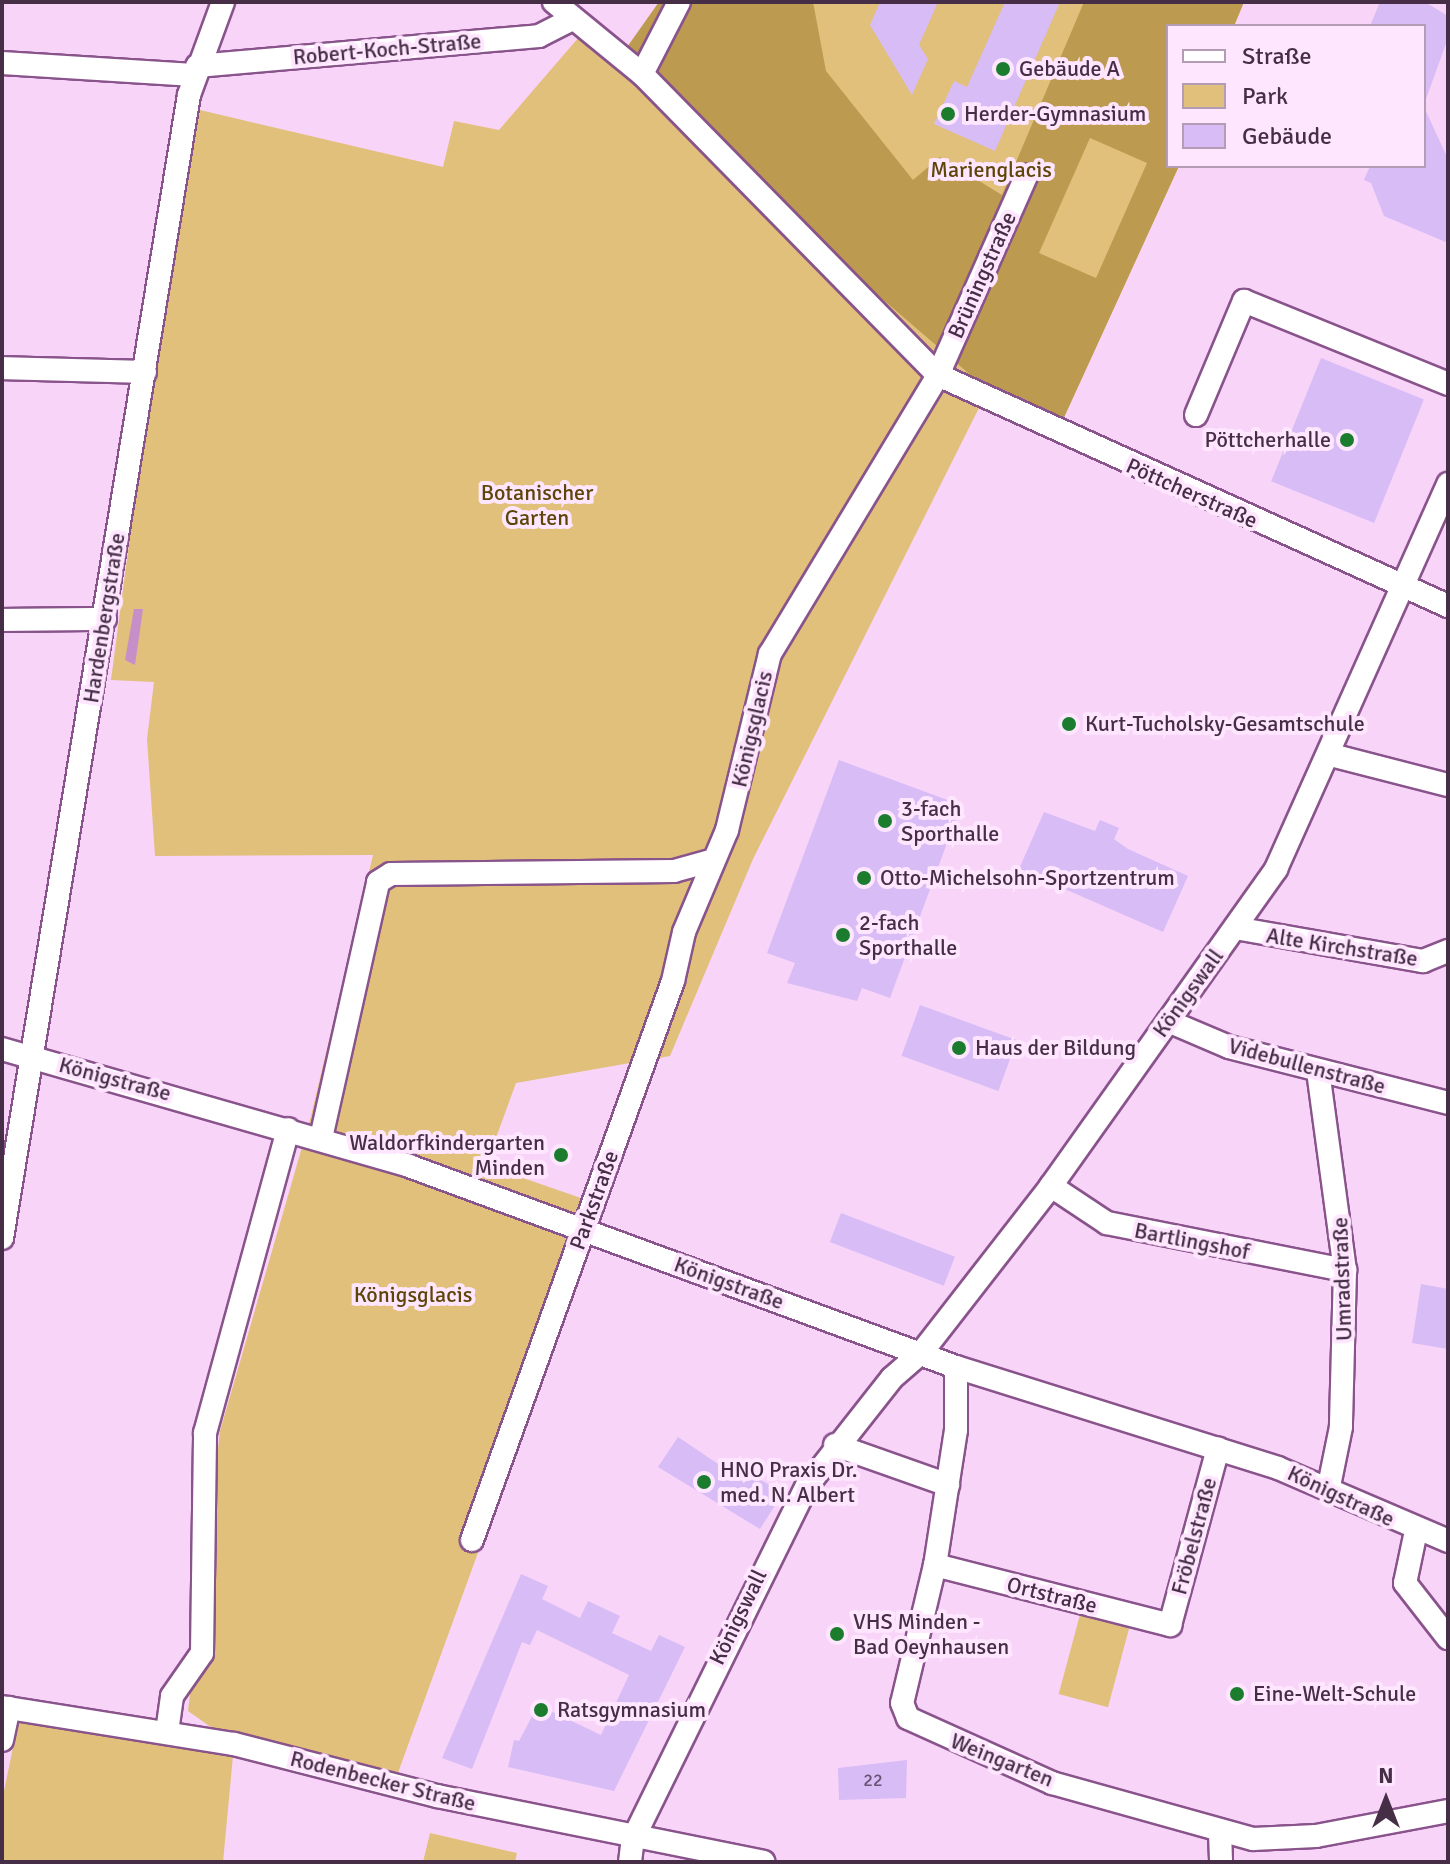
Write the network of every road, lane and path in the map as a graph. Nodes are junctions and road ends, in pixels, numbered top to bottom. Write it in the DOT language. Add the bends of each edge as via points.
graph roads {
  1 [pos="223,2"];
  2 [pos="554,2"];
  3 [pos="679,2"];
  4 [pos="573,19"];
  5 [pos="2,63"];
  6 [pos="195,70"];
  7 [pos="642,74"];
  8 [pos="1026,176"];
  9 [pos="2,368"];
  10 [pos="145,372"];
  11 [pos="938,375"];
  12 [pos="1448,384"];
  13 [pos="1196,415"];
  14 [pos="1448,484"];
  15 [pos="1402,589"];
  16 [pos="1448,606"];
  17 [pos="105,619"];
  18 [pos="2,620"];
  19 [pos="1331,755"];
  20 [pos="1448,785"];
  21 [pos="714,860"];
  22 [pos="1235,928"];
  23 [pos="1448,951"];
  24 [pos="1168,1021"];
  25 [pos="2,1049"];
  26 [pos="30,1056"];
  27 [pos="1318,1071"];
  28 [pos="1448,1103"];
  29 [pos="288,1129"];
  30 [pos="321,1138"];
  31 [pos="1051,1186"];
  32 [pos="584,1229"];
  33 [pos="2,1238"];
  34 [pos="1345,1270"];
  35 [pos="922,1352"];
  36 [pos="956,1367"];
  37 [pos="835,1445"];
  38 [pos="1218,1448"];
  39 [pos="948,1485"];
  40 [pos="1329,1486"];
  41 [pos="1416,1531"];
  42 [pos="472,1540"];
  43 [pos="1448,1541"];
  44 [pos="935,1565"];
  45 [pos="1170,1625"];
  46 [pos="1448,1638"];
  47 [pos="5,1708"];
  48 [pos="167,1732"];
  49 [pos="2,1740"];
  50 [pos="1448,1811"];
  51 [pos="1220,1832"];
  52 [pos="633,1839"];
  53 [pos="630,1862"];
  54 [pos="763,1862"];
  55 [pos="1221,1862"];
  1 -- 6 [label="street, Hardenbergstraße"];
  2 -- 4 [label="street"];
  3 -- 7 [label="street"];
  4 -- 6 [label="street, Robert-Koch-Straße" via="539,36"];
  4 -- 7 [label="street"];
  5 -- 6 [label="street, Robert-Koch-Straße"];
  6 -- 10 [label="street, Hardenbergstraße"];
  7 -- 11 [label="street"];
  8 -- 11 [label="street, Brüningstraße"];
  9 -- 10 [label="street"];
  10 -- 17 [label="street, Hardenbergstraße"];
  11 -- 15 [label="street, Pöttcherstraße"];
  11 -- 21 [label="street, Königsglacis" via="770,654 746,765"];
  12 -- 13 [label="street" via="1244,301"];
  14 -- 15 [label="street, Königswall"];
  15 -- 16 [label="street, Pöttcherstraße"];
  15 -- 19 [label="street, Königswall"];
  17 -- 18 [label="street"];
  17 -- 26 [label="street, Hardenbergstraße"];
  19 -- 20 [label="street"];
  19 -- 22 [label="street, Königswall" via="1276,869"];
  21 -- 30 [label="street" via="674,871 391,874 378,882"];
  21 -- 32 [label="street, Parkstraße"];
  22 -- 23 [label="street, Alte Kirchstraße" via="1423,961"];
  22 -- 24 [label="street, Königswall"];
  24 -- 27 [label="street, Videbullenstraße" via="1229,1047"];
  24 -- 31 [label="street, Königswall"];
  25 -- 26 [label="street, Königstraße"];
  26 -- 29 [label="street, Königstraße"];
  26 -- 33 [label="street, Hardenbergstraße"];
  27 -- 28 [label="street, Videbullenstraße"];
  27 -- 34 [label="street, Umradstraße"];
  29 -- 30 [label="street, Königstraße"];
  29 -- 48 [label="street" via="205,1433 202,1653 172,1696"];
  30 -- 32 [label="street, Königstraße"];
  31 -- 34 [label="street, Bartlingshof" via="1107,1223"];
  31 -- 35 [label="street, Königswall"];
  32 -- 35 [label="street, Königstraße"];
  32 -- 42 [label="street, Parkstraße"];
  34 -- 40 [label="street, Umradstraße" via="1341,1427"];
  35 -- 36 [label="street, Königstraße"];
  35 -- 37 [label="street, Königswall"];
  36 -- 38 [label="street, Königstraße"];
  36 -- 39 [label="street, Weingarten"];
  37 -- 39 [label="street"];
  37 -- 52 [label="street, Königswall" via="779,1534"];
  38 -- 40 [label="street, Königstraße"];
  38 -- 45 [label="street, Fröbelstraße"];
  39 -- 44 [label="street, Weingarten"];
  40 -- 41 [label="street, Königstraße"];
  41 -- 43 [label="street, Königstraße"];
  41 -- 46 [label="street" via="1405,1583"];
  44 -- 45 [label="street, Ortstraße"];
  44 -- 51 [label="street, Weingarten" via="902,1703 908,1718 1052,1783"];
  47 -- 48 [label="street, Rodenbecker Straße"];
  47 -- 49 [label="street"];
  48 -- 52 [label="street, Rodenbecker Straße"];
  50 -- 51 [label="street, Weingarten" via="1316,1836 1253,1839"];
  51 -- 55 [label="street"];
  52 -- 53 [label="street, Königswall"];
  52 -- 54 [label="street, Rodenbecker Straße"];
}
